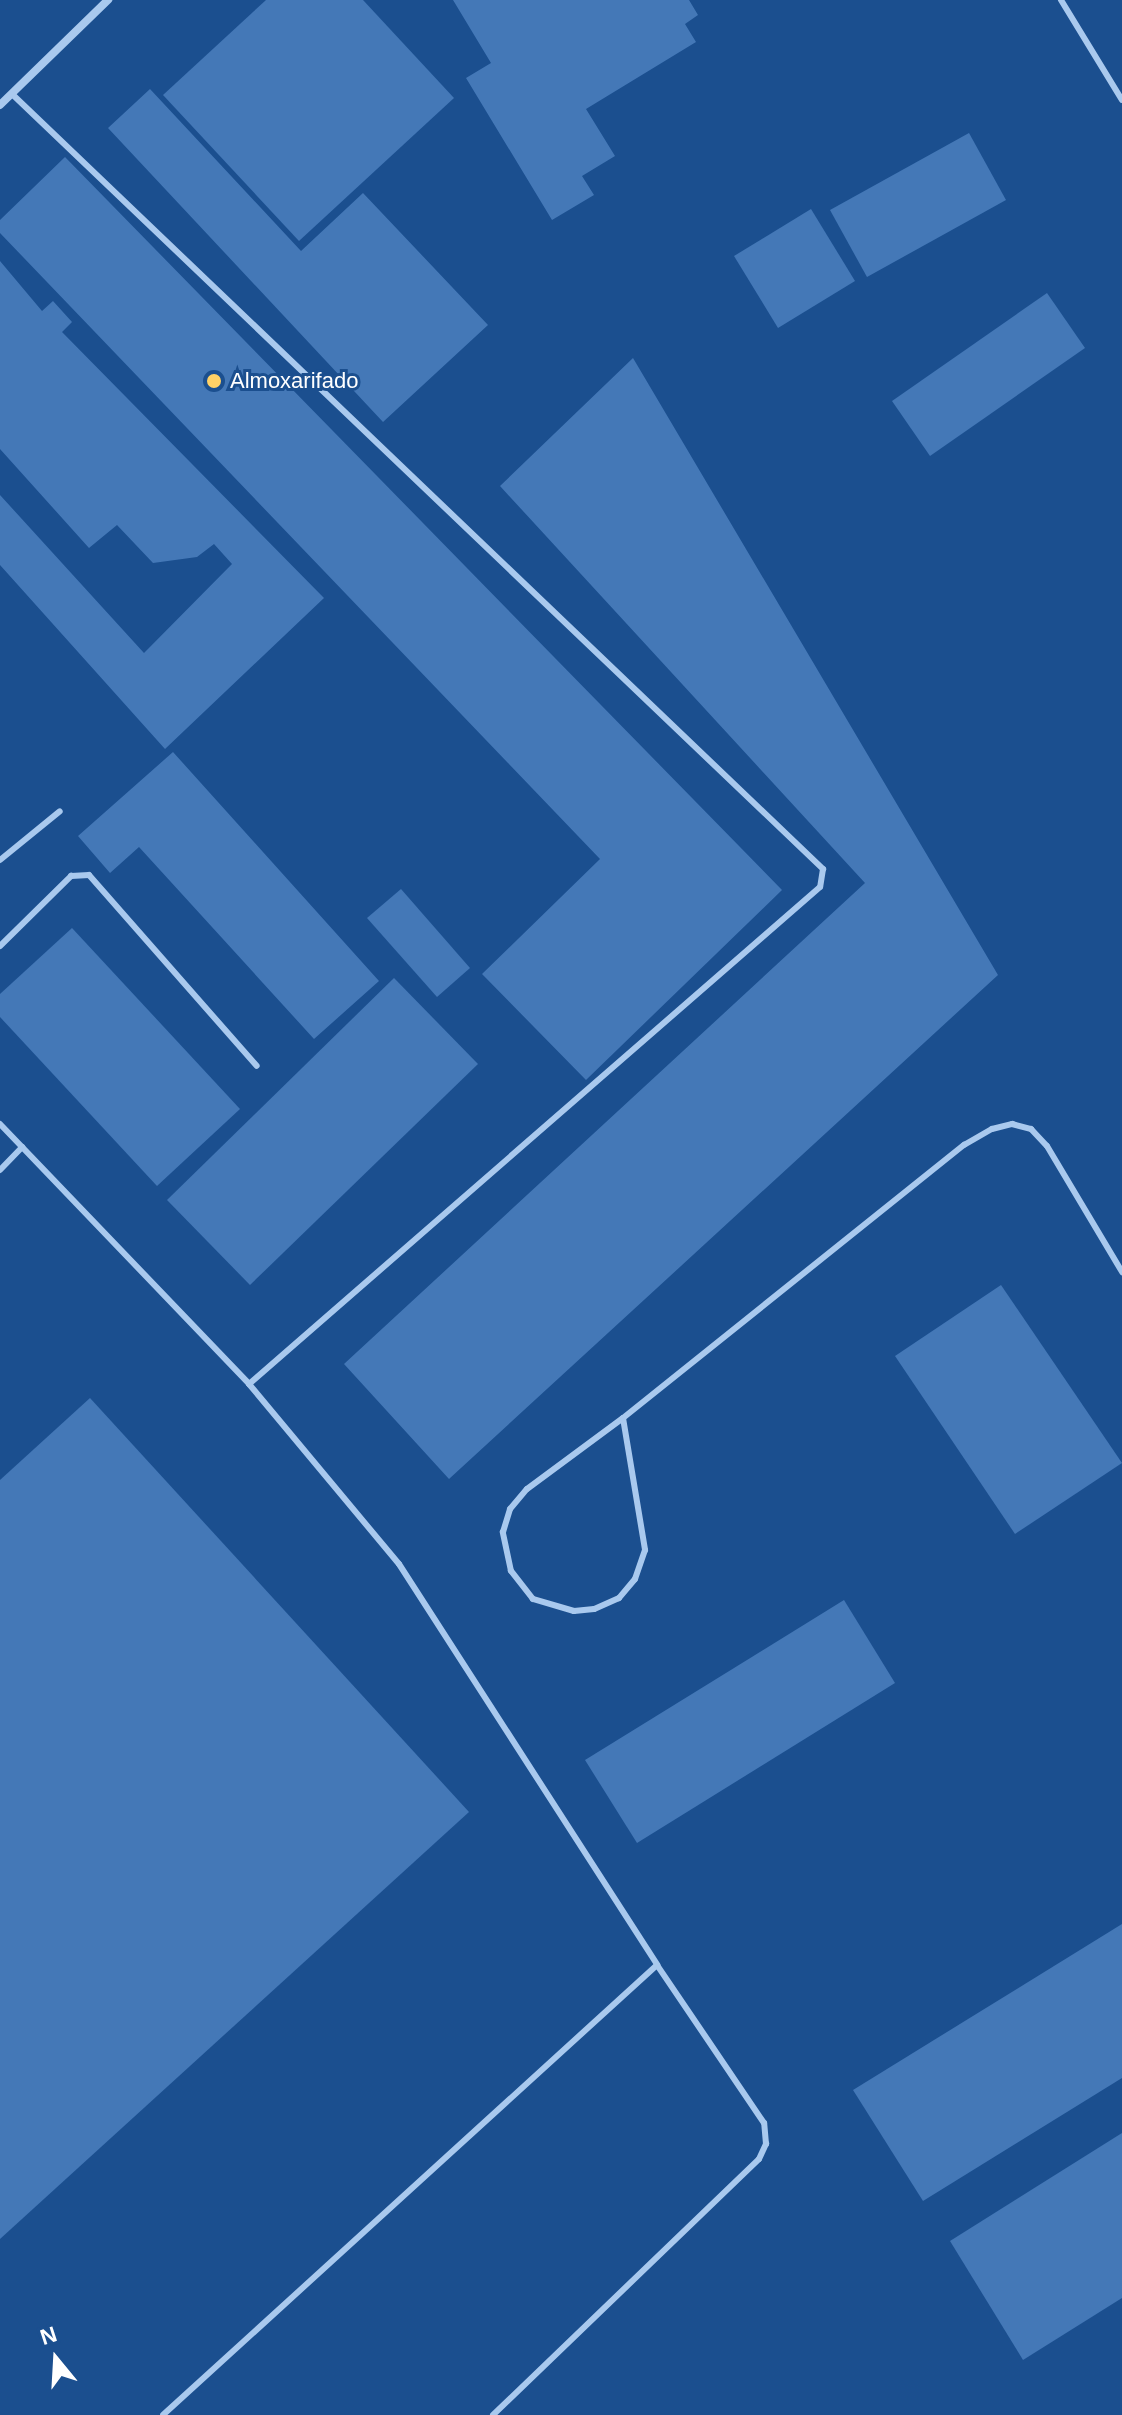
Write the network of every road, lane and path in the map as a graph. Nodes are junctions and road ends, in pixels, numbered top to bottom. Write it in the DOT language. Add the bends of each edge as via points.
graph roads {
  1 [pos="108,0"];
  2 [pos="1061,0"];
  3 [pos="12,94"];
  4 [pos="1122,100"];
  5 [pos="0,105"];
  6 [pos="60,811"];
  7 [pos="0,860"];
  8 [pos="0,946"];
  9 [pos="257,1066"];
  10 [pos="0,1124"];
  11 [pos="22,1147"];
  12 [pos="0,1170"];
  13 [pos="1122,1272"];
  14 [pos="249,1384"];
  15 [pos="623,1418"];
  16 [pos="657,1965"];
  17 [pos="163,2415"];
  18 [pos="493,2415"];
  1 -- 3 [label="street"];
  2 -- 4 [label="lane"];
  3 -- 5 [label="street"];
  3 -- 14 [label="lane" via="823,869 820,887"];
  6 -- 7 [label="lane"];
  8 -- 9 [label="lane" via="71,876 89,875"];
  10 -- 11 [label="lane"];
  11 -- 12 [label="lane"];
  11 -- 14 [label="lane"];
  13 -- 15 [label="lane" via="1047,1146 1031,1129 1012,1124 992,1129 952,1155"];
  14 -- 16 [label="lane" via="399,1564"];
  15 -- 15 [label="lane" via="527,1489 510,1509 503,1532 506,1553 511,1571 533,1599 574,1611 594,1609 619,1598 635,1579 645,1550"];
  16 -- 17 [label="lane"];
  16 -- 18 [label="lane" via="764,2123 766,2144 759,2159"];
}
